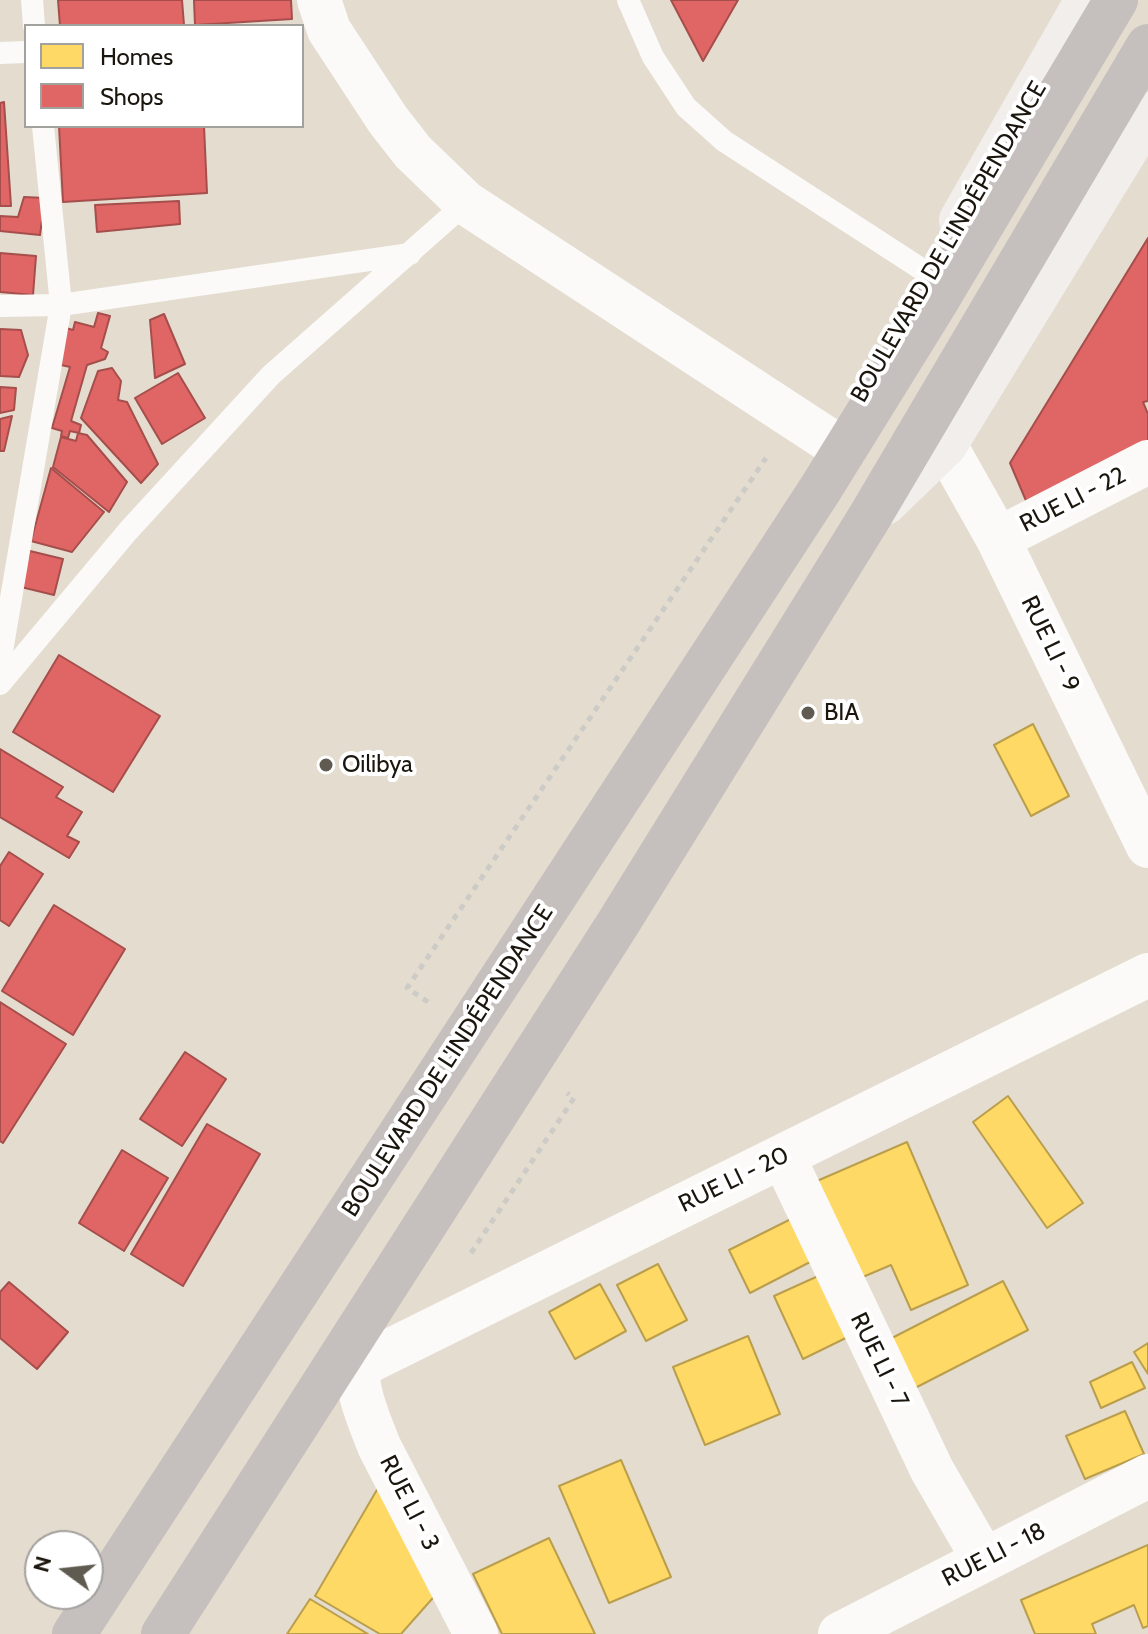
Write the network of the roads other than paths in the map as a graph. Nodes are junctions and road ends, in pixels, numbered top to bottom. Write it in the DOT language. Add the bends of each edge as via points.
graph roads {
  1 [pos="32,0"];
  2 [pos="628,0"];
  3 [pos="1087,0"];
  4 [pos="1116,0"];
  5 [pos="317,21"];
  6 [pos="34,24"];
  7 [pos="1148,46"];
  8 [pos="24,52"];
  9 [pos="0,53"];
  10 [pos="1148,114"];
  11 [pos="43,128"];
  12 [pos="466,203"];
  13 [pos="410,254"];
  14 [pos="932,289"];
  15 [pos="61,305"];
  16 [pos="0,306"];
  17 [pos="833,443"];
  18 [pos="945,445"];
  19 [pos="1148,462"];
  20 [pos="821,488"];
  21 [pos="869,518"];
  22 [pos="998,539"];
  23 [pos="0,663"];
  24 [pos="0,684"];
  25 [pos="1148,846"];
  26 [pos="1148,975"];
  27 [pos="783,1156"];
  28 [pos="359,1346"];
  29 [pos="1148,1476"];
  30 [pos="984,1560"];
  31 [pos="74,1634"];
  32 [pos="163,1634"];
  33 [pos="476,1634"];
  34 [pos="840,1634"];
  1 -- 6 [label="lane"];
  2 -- 14 [label="lane" via="653,57 686,107 724,141"];
  3 -- 14 [label="main road, BOULEVARD DE L'INDÉPENDANCE"];
  4 -- 14 [label="main road"];
  5 -- 12 [label="street" via="413,152"];
  7 -- 21 [label="main road"];
  8 -- 9 [label="lane"];
  10 -- 18 [label="main road"];
  11 -- 15 [label="lane"];
  12 -- 13 [label="lane"];
  12 -- 17 [label="street"];
  13 -- 15 [label="lane"];
  13 -- 24 [label="lane" via="271,375 128,531"];
  14 -- 17 [label="main road, BOULEVARD DE L'INDÉPENDANCE"];
  14 -- 20 [label="main road, BOULEVARD DE L'INDÉPENDANCE"];
  15 -- 16 [label="lane"];
  15 -- 23 [label="lane"];
  17 -- 20 [label="main road, BOULEVARD DE L'INDÉPENDANCE"];
  18 -- 21 [label="main road"];
  18 -- 22 [label="street, RUE LI - 9"];
  19 -- 22 [label="street, RUE LI - 22"];
  20 -- 31 [label="main road, BOULEVARD DE L'INDÉPENDANCE"];
  21 -- 28 [label="main road"];
  22 -- 25 [label="street, RUE LI - 9"];
  26 -- 27 [label="street, RUE LI - 20"];
  27 -- 28 [label="street, RUE LI - 20"];
  27 -- 30 [label="street, RUE LI - 7" via="932,1470"];
  28 -- 32 [label="main road"];
  28 -- 33 [label="street, RUE LI - 3" via="359,1385 379,1446"];
  29 -- 30 [label="street, RUE LI - 18"];
  30 -- 34 [label="street, RUE LI - 18"];
}
